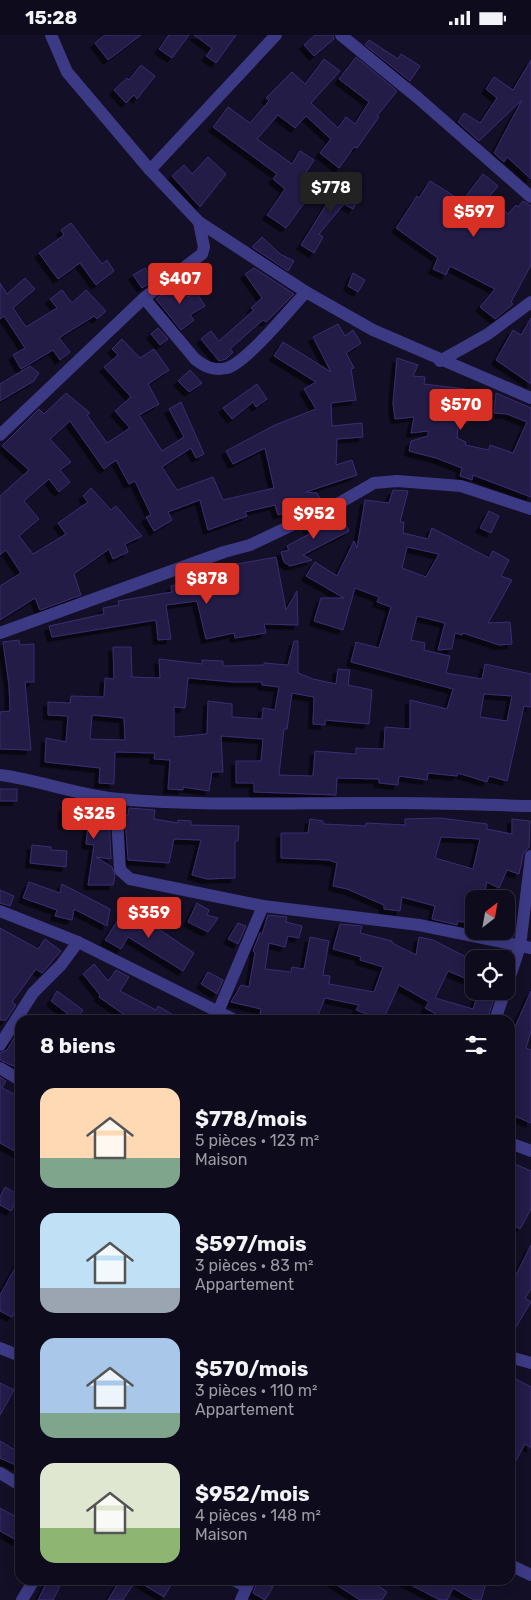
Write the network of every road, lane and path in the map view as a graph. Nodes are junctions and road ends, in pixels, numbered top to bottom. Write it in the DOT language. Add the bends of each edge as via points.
graph roads {
  1 [pos="50,35"];
  2 [pos="276,35"];
  3 [pos="341,35"];
  4 [pos="150,170"];
  5 [pos="531,197"];
  6 [pos="199,222"];
  7 [pos="306,292"];
  8 [pos="144,298"];
  9 [pos="531,302"];
  10 [pos="440,361"];
  11 [pos="531,398"];
  12 [pos="0,435"];
  13 [pos="531,509"];
  14 [pos="0,633"];
  15 [pos="0,775"];
  16 [pos="116,799"];
  17 [pos="531,806"];
  18 [pos="531,856"];
  19 [pos="263,905"];
  20 [pos="0,911"];
  21 [pos="78,942"];
  22 [pos="525,947"];
  23 [pos="515,970"];
  24 [pos="502,1000"];
  25 [pos="218,1012"];
  26 [pos="18,1015"];
  27 [pos="224,1015"];
  28 [pos="497,1015"];
  29 [pos="15,1021"];
  30 [pos="0,1045"];
  31 [pos="0,1068"];
  32 [pos="15,1077"];
  33 [pos="515,1145"];
  34 [pos="531,1151"];
  35 [pos="0,1348"];
  36 [pos="15,1353"];
  37 [pos="515,1358"];
  38 [pos="531,1363"];
  39 [pos="0,1473"];
  40 [pos="15,1482"];
  41 [pos="515,1567"];
  42 [pos="531,1575"];
  43 [pos="31,1585"];
  44 [pos="247,1585"];
  45 [pos="22,1600"];
  46 [pos="241,1600"];
  1 -- 4 [label="street" via="68,71"];
  2 -- 4 [label="street"];
  3 -- 5 [label="street"];
  4 -- 6 [label="street"];
  6 -- 7 [label="street"];
  6 -- 8 [label="street" via="204,247 202,255"];
  7 -- 8 [label="street" via="243,359 228,367 213,369 195,359"];
  7 -- 10 [label="street" via="373,331"];
  8 -- 12 [label="street"];
  9 -- 10 [label="street" via="488,335"];
  10 -- 11 [label="street"];
  13 -- 14 [label="street" via="461,486 397,481 374,483 250,545"];
  15 -- 16 [label="street"];
  16 -- 17 [label="street" via="242,805 394,803"];
  16 -- 19 [label="street" via="120,870 124,876"];
  18 -- 22 [label="street"];
  19 -- 22 [label="street" via="418,925"];
  19 -- 25 [label="street"];
  20 -- 21 [label="street"];
  21 -- 25 [label="street"];
  21 -- 26 [label="street" via="61,965 32,993"];
  22 -- 23 [label="street"];
  24 -- 28 [label="street"];
  25 -- 27 [label="street"];
  29 -- 30 [label="street"];
  31 -- 32 [label="street"];
  33 -- 34 [label="street"];
  35 -- 36 [label="street"];
  37 -- 38 [label="street"];
  39 -- 40 [label="street"];
  41 -- 42 [label="street"];
  43 -- 45 [label="street"];
  44 -- 46 [label="street"];
}
